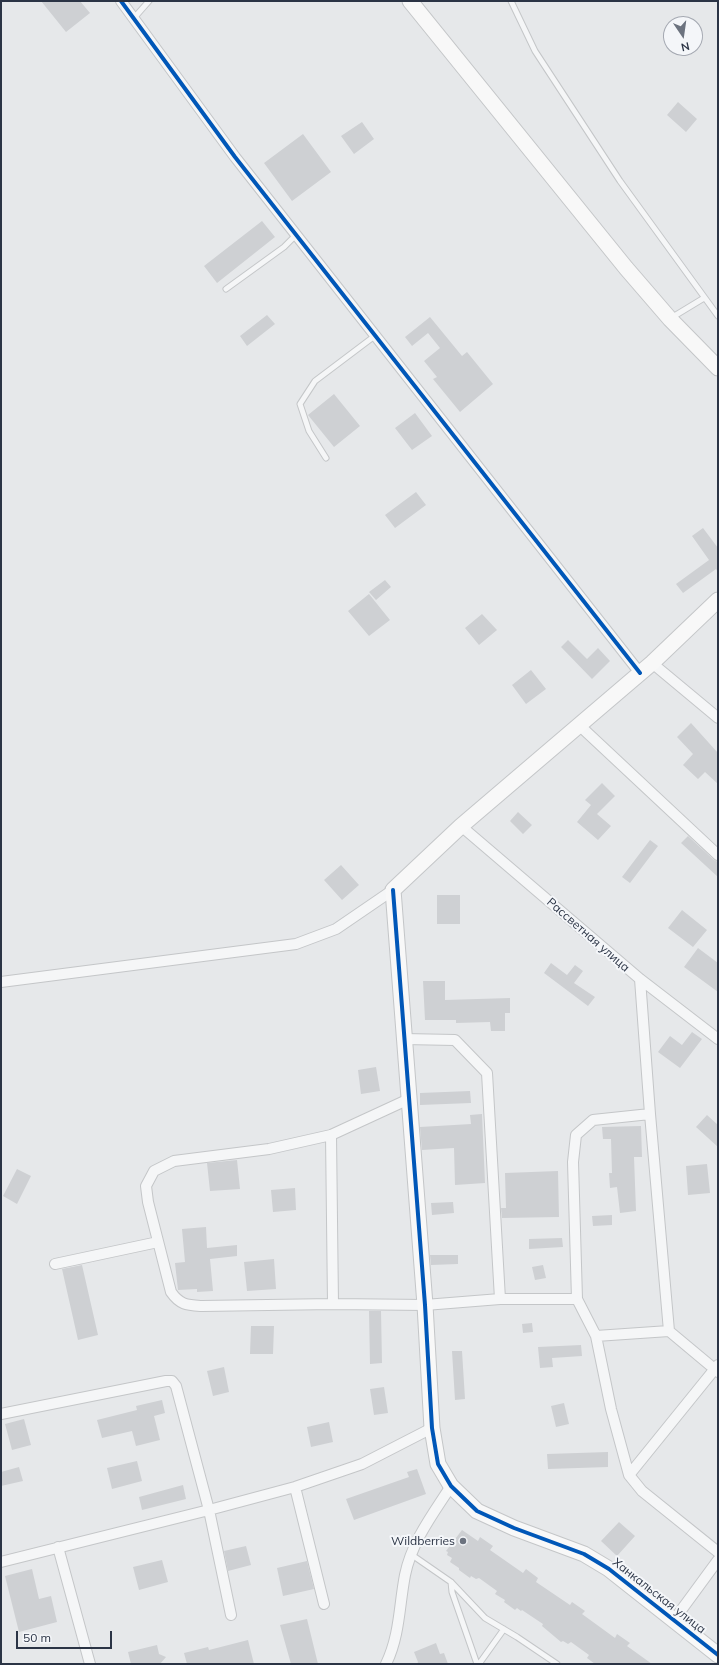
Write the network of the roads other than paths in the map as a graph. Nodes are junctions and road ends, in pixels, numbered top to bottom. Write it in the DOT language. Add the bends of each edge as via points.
graph roads {
  1 [pos="120,1"];
  2 [pos="149,1"];
  3 [pos="410,1"];
  4 [pos="511,1"];
  5 [pos="134,18"];
  6 [pos="296,235"];
  7 [pos="226,289"];
  8 [pos="704,298"];
  9 [pos="718,316"];
  10 [pos="670,319"];
  11 [pos="376,335"];
  12 [pos="718,368"];
  13 [pos="326,458"];
  14 [pos="718,600"];
  15 [pos="652,662"];
  16 [pos="640,673"];
  17 [pos="718,718"];
  18 [pos="580,724"];
  19 [pos="461,826"];
  20 [pos="718,854"];
  21 [pos="393,890"];
  22 [pos="640,979"];
  23 [pos="1,982"];
  24 [pos="404,1039"];
  25 [pos="718,1039"];
  26 [pos="409,1099"];
  27 [pos="650,1114"];
  28 [pos="331,1135"];
  29 [pos="158,1242"];
  30 [pos="55,1264"];
  31 [pos="500,1299"];
  32 [pos="577,1299"];
  33 [pos="333,1304"];
  34 [pos="425,1305"];
  35 [pos="669,1332"];
  36 [pos="596,1336"];
  37 [pos="717,1369"];
  38 [pos="1,1414"];
  39 [pos="432,1428"];
  40 [pos="630,1475"];
  41 [pos="295,1486"];
  42 [pos="451,1486"];
  43 [pos="209,1510"];
  44 [pos="58,1547"];
  45 [pos="718,1552"];
  46 [pos="412,1555"];
  47 [pos="718,1560"];
  48 [pos="1,1562"];
  49 [pos="451,1582"];
  50 [pos="324,1604"];
  51 [pos="231,1615"];
  52 [pos="674,1620"];
  53 [pos="504,1629"];
  54 [pos="718,1655"];
  55 [pos="387,1663"];
  56 [pos="90,1664"];
  57 [pos="478,1664"];
  58 [pos="556,1664"];
  1 -- 5 [label="street"];
  2 -- 5 [label="lane"];
  3 -- 10 [label="street"];
  4 -- 8 [label="lane" via="539,58 620,181"];
  5 -- 6 [label="street" via="235,157"];
  6 -- 7 [label="lane" via="284,247"];
  6 -- 11 [label="street"];
  8 -- 9 [label="lane"];
  8 -- 10 [label="lane"];
  10 -- 12 [label="street"];
  11 -- 13 [label="lane" via="315,381 300,404 309,431"];
  11 -- 16 [label="street"];
  14 -- 15 [label="street"];
  15 -- 16 [label="street"];
  15 -- 17 [label="street"];
  16 -- 18 [label="street"];
  18 -- 19 [label="street"];
  18 -- 20 [label="street"];
  19 -- 21 [label="street"];
  19 -- 22 [label="street, Рассветная улица"];
  21 -- 23 [label="street" via="336,929 296,944"];
  21 -- 24 [label="street, Ханкальская улица"];
  22 -- 25 [label="street, Рассветная улица"];
  22 -- 27 [label="street"];
  24 -- 26 [label="street, Ханкальская улица"];
  24 -- 31 [label="street" via="455,1040 487,1073"];
  26 -- 28 [label="street"];
  26 -- 34 [label="street, Ханкальская улица"];
  27 -- 32 [label="street" via="593,1120 576,1136 573,1162"];
  27 -- 35 [label="street"];
  28 -- 29 [label="street" via="269,1149 174,1161 154,1171 146,1186"];
  28 -- 33 [label="street"];
  29 -- 30 [label="street"];
  29 -- 33 [label="street" via="171,1292 177,1301 188,1305"];
  31 -- 32 [label="street"];
  31 -- 34 [label="street"];
  32 -- 36 [label="street"];
  33 -- 34 [label="street"];
  34 -- 39 [label="street, Ханкальская улица"];
  35 -- 36 [label="street"];
  35 -- 37 [label="street"];
  36 -- 40 [label="street" via="611,1409"];
  37 -- 40 [label="street"];
  38 -- 43 [label="street" via="172,1381 176,1386"];
  39 -- 41 [label="street" via="362,1464"];
  39 -- 42 [label="street, Ханкальская улица" via="438,1464"];
  40 -- 45 [label="street" via="642,1491"];
  41 -- 43 [label="street"];
  41 -- 50 [label="street"];
  42 -- 46 [label="street" via="419,1535"];
  42 -- 52 [label="street, Ханкальская улица" via="476,1511 584,1554 609,1569"];
  43 -- 44 [label="street"];
  43 -- 51 [label="street"];
  44 -- 48 [label="street"];
  44 -- 56 [label="street"];
  46 -- 49 [label="lane"];
  46 -- 55 [label="street" via="405,1574 393,1649"];
  47 -- 52 [label="street"];
  49 -- 53 [label="lane" via="486,1618"];
  49 -- 57 [label="lane" via="452,1592"];
  52 -- 54 [label="street, Ханкальская улица"];
  53 -- 57 [label="lane"];
  53 -- 58 [label="lane"];
}
